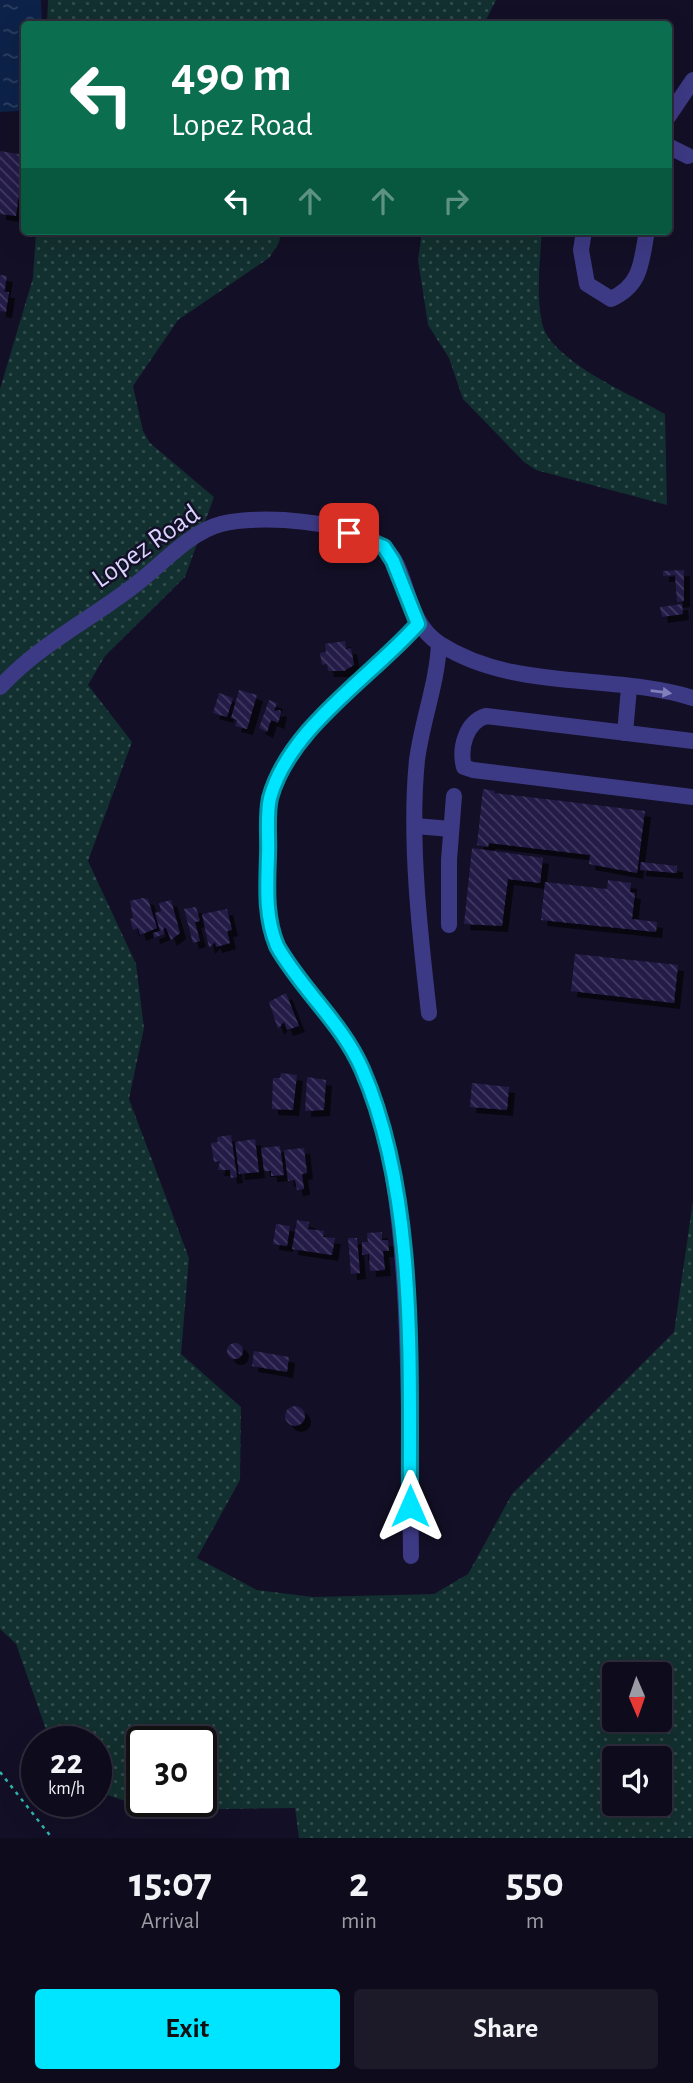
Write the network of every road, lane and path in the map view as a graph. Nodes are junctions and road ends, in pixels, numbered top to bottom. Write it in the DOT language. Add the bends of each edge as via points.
graph roads {
  1 [pos="693,80"];
  2 [pos="672,111"];
  3 [pos="672,148"];
  4 [pos="688,156"];
  5 [pos="583,235"];
  6 [pos="646,235"];
  7 [pos="418,624"];
  8 [pos="439,644"];
  9 [pos="0,687"];
  10 [pos="629,688"];
  11 [pos="693,698"];
  12 [pos="625,733"];
  13 [pos="693,741"];
  14 [pos="454,796"];
  15 [pos="693,797"];
  16 [pos="415,827"];
  17 [pos="451,829"];
  18 [pos="449,925"];
  19 [pos="429,1013"];
  20 [pos="411,1556"];
  21 [pos="0,1772"];
  22 [pos="52,1838"];
  1 -- 2 [label="street"];
  3 -- 4 [label="street"];
  5 -- 6 [label="street" via="587,284 611,299 627,292 639,271"];
  7 -- 8 [label="street"];
  7 -- 9 [label="street, Lopez Road" via="384,547 329,526 265,519 220,524 49,642"];
  7 -- 20 [label="street" via="340,699 281,766 270,800 267,899 269,927 277,946 361,1067 400,1210 410,1381"];
  8 -- 10 [label="street" via="510,670"];
  8 -- 16 [label="street" via="437,677 418,758"];
  10 -- 11 [label="street, one-way"];
  10 -- 12 [label="street"];
  12 -- 13 [label="street"];
  12 -- 15 [label="street" via="486,716 471,725 462,759 464,767 473,770"];
  14 -- 17 [label="street"];
  16 -- 17 [label="street"];
  16 -- 19 [label="street"];
  17 -- 18 [label="street"];
  21 -- 22 [label="path"];
}
